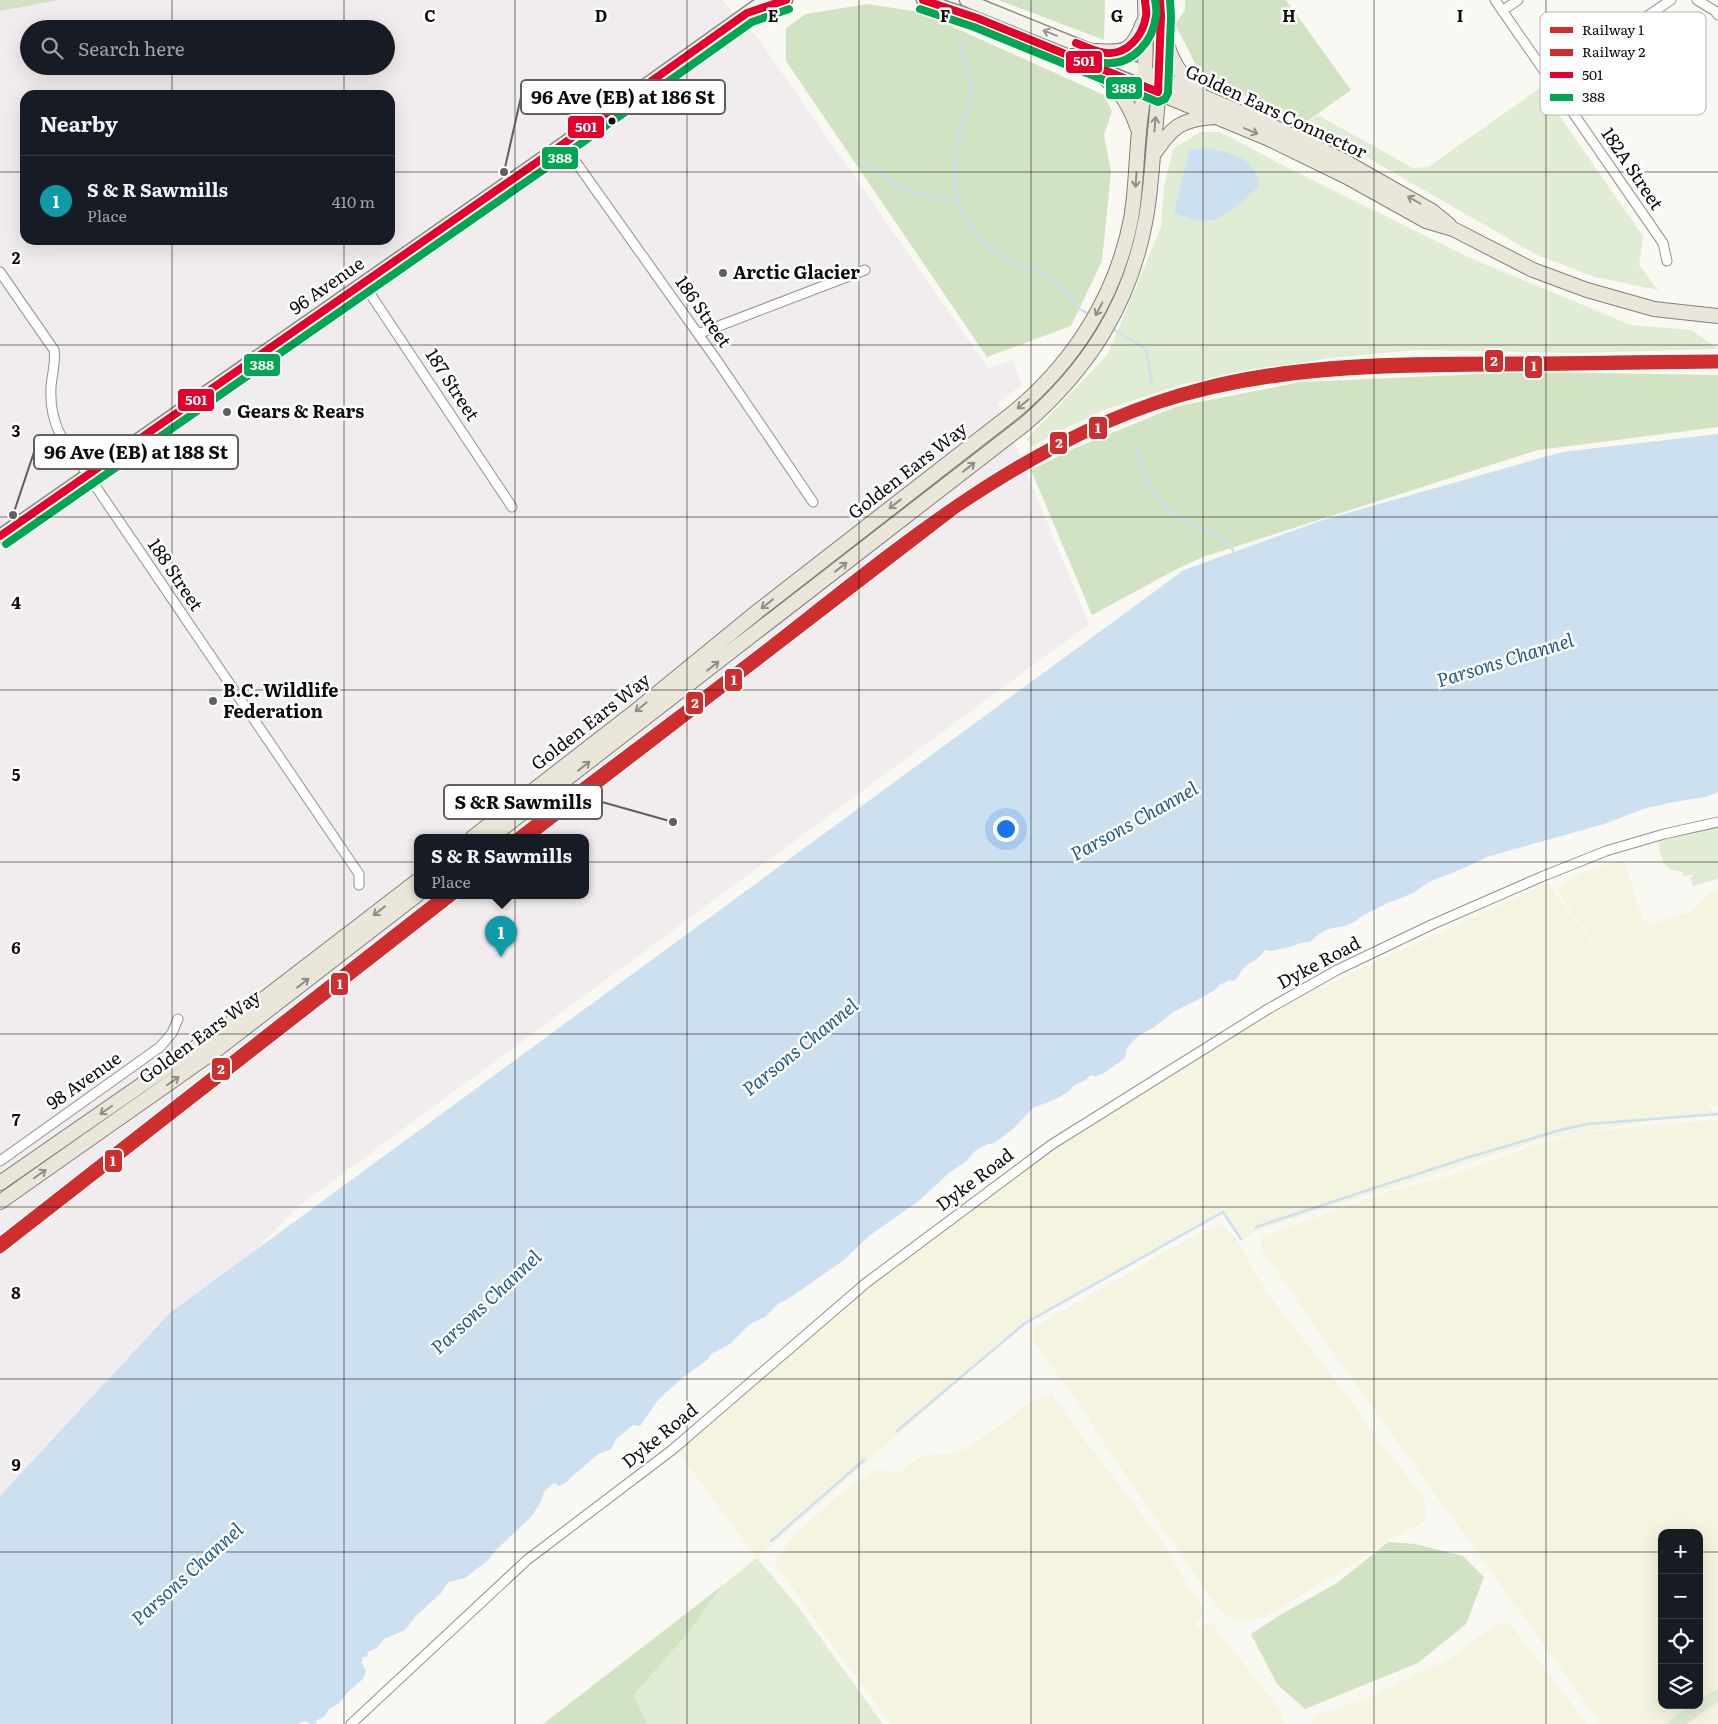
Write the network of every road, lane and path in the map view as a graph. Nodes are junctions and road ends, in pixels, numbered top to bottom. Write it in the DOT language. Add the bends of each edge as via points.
graph roads {
  1 [pos="765,0"];
  2 [pos="786,0"];
  3 [pos="923,0"];
  4 [pos="966,0"];
  5 [pos="1145,0"];
  6 [pos="1160,0"];
  7 [pos="1495,0"];
  8 [pos="1518,0"];
  9 [pos="1672,0"];
  10 [pos="1697,0"];
  11 [pos="1502,11"];
  12 [pos="1654,12"];
  13 [pos="747,13"];
  14 [pos="1718,15"];
  15 [pos="1146,16"];
  16 [pos="1161,16"];
  17 [pos="1096,51"];
  18 [pos="1088,64"];
  19 [pos="1540,65"];
  20 [pos="1144,72"];
  21 [pos="1158,86"];
  22 [pos="1144,87"];
  23 [pos="1218,110"];
  24 [pos="1575,115"];
  25 [pos="1139,131"];
  26 [pos="563,144"];
  27 [pos="1153,156"];
  28 [pos="1667,260"];
  29 [pos="865,270"];
  30 [pos="0,272"];
  31 [pos="363,282"];
  32 [pos="1716,318"];
  33 [pos="698,334"];
  34 [pos="88,476"];
  35 [pos="813,502"];
  36 [pos="512,507"];
  37 [pos="0,536"];
  38 [pos="1718,822"];
  39 [pos="477,834"];
  40 [pos="495,834"];
  41 [pos="414,883"];
  42 [pos="359,885"];
  43 [pos="414,897"];
  44 [pos="178,1019"];
  45 [pos="0,1161"];
  46 [pos="0,1183"];
  47 [pos="0,1202"];
  48 [pos="351,1724"];
  1 -- 13 [label="main road, 96 Avenue"];
  2 -- 13 [label="main road, 96 Avenue"];
  3 -- 18 [label="main road" via="977,18"];
  17 -- 4 [label="main road, one-way"];
  5 -- 15 [label="main road, Golden Ears Way"];
  6 -- 16 [label="main road, Golden Ears Way"];
  7 -- 11 [label="street, 182A Street"];
  8 -- 11 [label="street"];
  9 -- 12 [label="street"];
  10 -- 14 [label="street"];
  11 -- 19 [label="street, 182A Street"];
  13 -- 26 [label="main road, 96 Avenue"];
  15 -- 17 [label="main road" via="1138,36 1129,47 1117,53"];
  15 -- 20 [label="main road, Golden Ears Way"];
  16 -- 21 [label="main road, Golden Ears Way"];
  16 -- 23 [label="main road" via="1175,64 1186,81"];
  17 -- 20 [label="main road"];
  18 -- 22 [label="main road"];
  18 -- 25 [label="main road" via="1125,99"];
  20 -- 21 [label="main road"];
  20 -- 22 [label="main road, Golden Ears Way"];
  21 -- 22 [label="main road"];
  21 -- 23 [label="main road, Golden Ears Connector"];
  27 -- 21 [label="main road, Golden Ears Way, one-way"];
  22 -- 25 [label="main road, Golden Ears Way"];
  23 -- 27 [label="main road" via="1176,127"];
  23 -- 32 [label="main road, Golden Ears Connector" via="1426,221 1453,229 1533,270 1654,309"];
  24 -- 28 [label="street, 182A Street" via="1663,243"];
  25 -- 39 [label="main road, Golden Ears Way, one-way" via="1131,218 1119,264 1096,315 1058,370 1014,412"];
  26 -- 31 [label="main road, 96 Avenue"];
  26 -- 33 [label="street, 186 Street"];
  40 -- 27 [label="main road, Golden Ears Way, one-way" via="1025,424 1051,400 1082,366 1112,317 1133,270 1146,221"];
  29 -- 33 [label="street"];
  30 -- 34 [label="street, 188 Street" via="54,350 52,417"];
  31 -- 34 [label="main road, 96 Avenue"];
  31 -- 36 [label="street, 187 Street"];
  33 -- 35 [label="street, 186 Street"];
  34 -- 37 [label="main road, 96 Avenue"];
  34 -- 42 [label="street, 188 Street" via="359,874"];
  38 -- 48 [label="street, Dyke Road" via="1606,851 1432,925 1337,970 1268,1009 1051,1144 866,1283 672,1450 527,1560"];
  41 -- 46 [label="main road, Golden Ears Way, one-way" via="248,1011"];
  47 -- 43 [label="main road, Golden Ears Way, one-way" via="219,1048"];
  44 -- 45 [label="street, 98 Avenue" via="172,1033 160,1047"];
}
